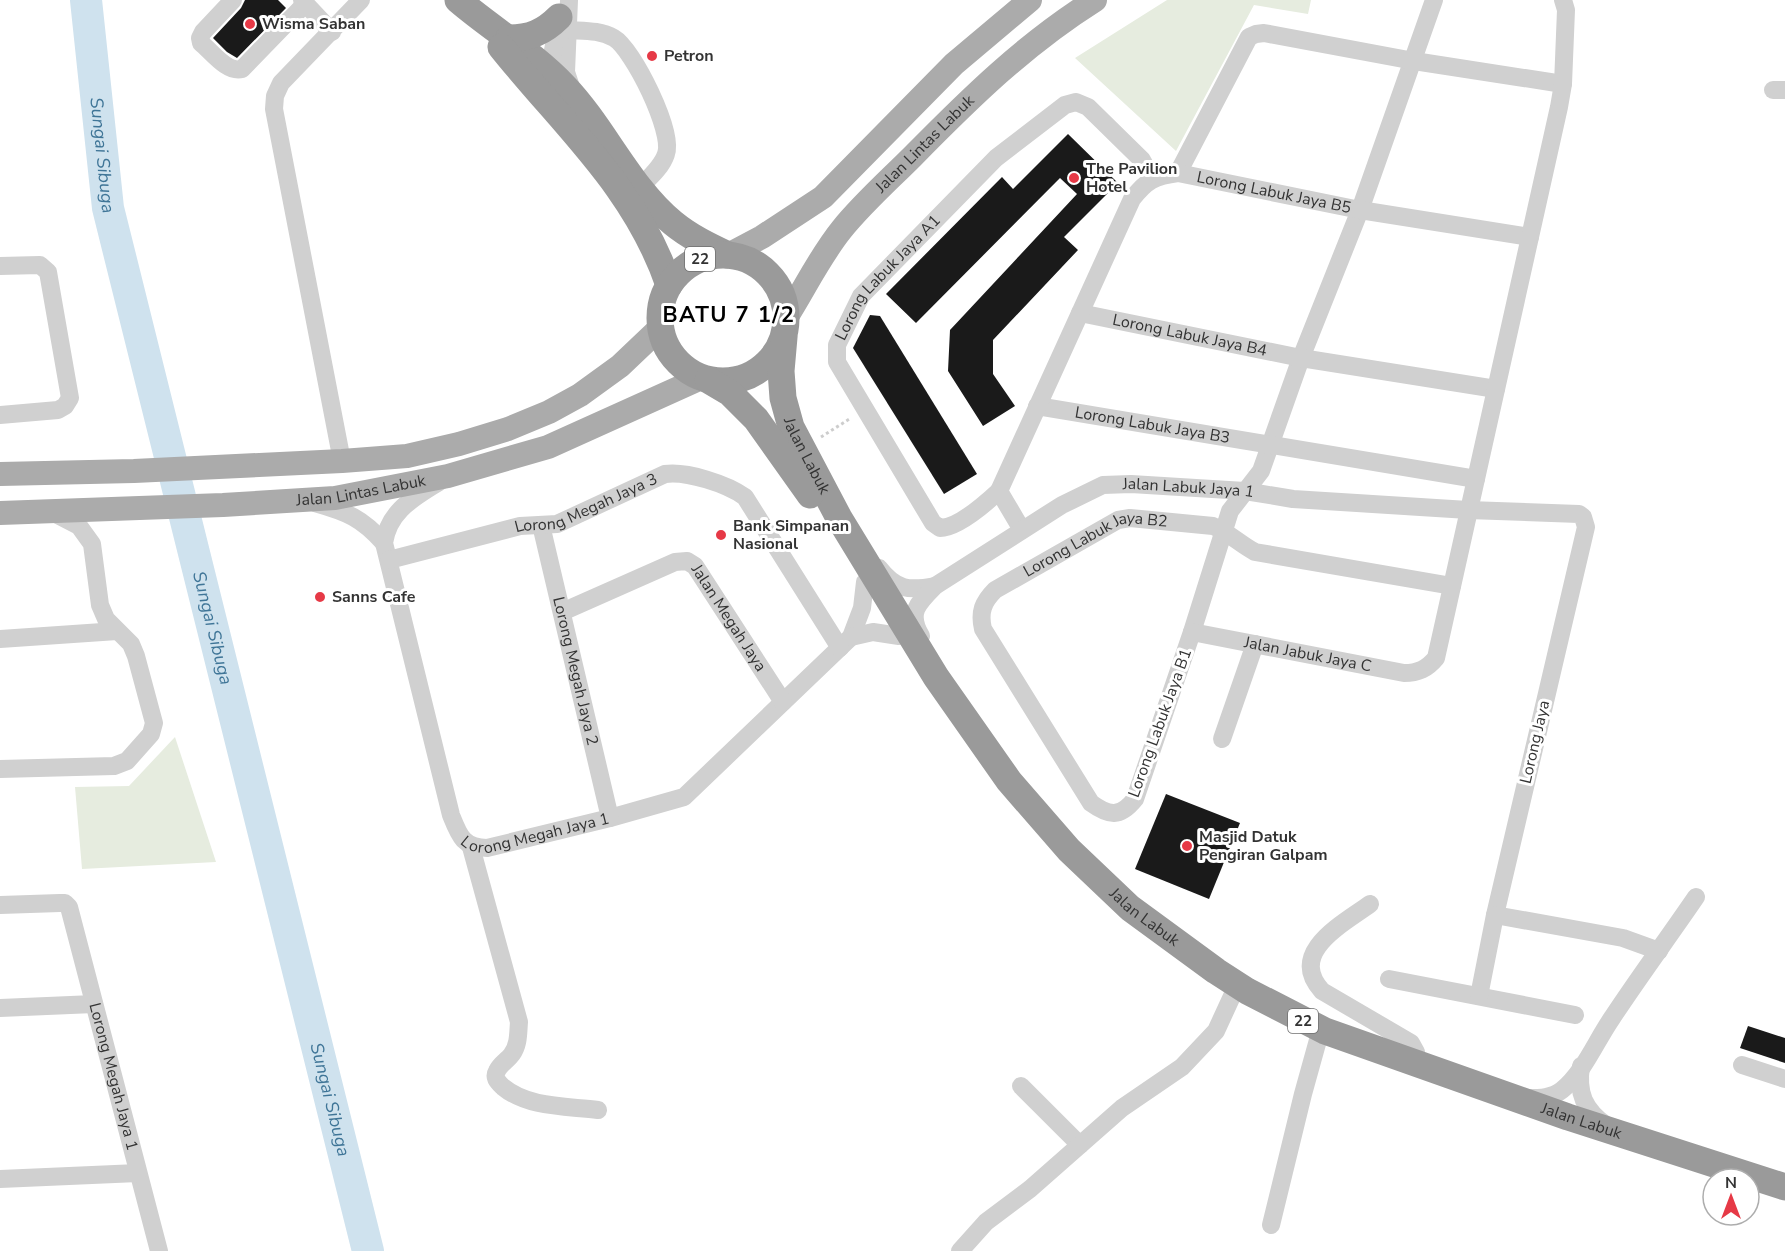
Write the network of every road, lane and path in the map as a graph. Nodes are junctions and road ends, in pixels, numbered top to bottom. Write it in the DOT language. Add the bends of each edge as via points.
graph roads {
  1 [pos="233,0"];
  2 [pos="361,0"];
  3 [pos="1030,0"];
  4 [pos="1095,0"];
  5 [pos="1434,0"];
  6 [pos="1563,0"];
  7 [pos="303,2"];
  8 [pos="467,5"];
  9 [pos="565,12"];
  10 [pos="332,32"];
  11 [pos="509,39"];
  12 [pos="1414,61"];
  13 [pos="549,71"];
  14 [pos="1563,84"];
  15 [pos="576,100"];
  16 [pos="594,154"];
  17 [pos="1178,173"];
  18 [pos="1152,178"];
  19 [pos="633,192"];
  20 [pos="1360,210"];
  21 [pos="1530,237"];
  22 [pos="728,255"];
  23 [pos="0,266"];
  24 [pos="669,285"];
  25 [pos="1080,313"];
  26 [pos="785,327"];
  27 [pos="660,328"];
  28 [pos="1301,358"];
  29 [pos="704,379"];
  30 [pos="1496,389"];
  31 [pos="1037,405"];
  32 [pos="866,410"];
  33 [pos="0,415"];
  34 [pos="1269,445"];
  35 [pos="802,449"];
  36 [pos="342,461"];
  37 [pos="0,466"];
  38 [pos="44,473"];
  39 [pos="0,474"];
  40 [pos="448,476"];
  41 [pos="1476,479"];
  42 [pos="999,491"];
  43 [pos="1245,491"];
  44 [pos="303,500"];
  45 [pos="49,510"];
  46 [pos="1468,510"];
  47 [pos="0,513"];
  48 [pos="839,518"];
  49 [pos="541,525"];
  50 [pos="1022,530"];
  51 [pos="1224,532"];
  52 [pos="387,552"];
  53 [pos="865,582"];
  54 [pos="935,586"];
  55 [pos="1452,586"];
  56 [pos="982,609"];
  57 [pos="562,612"];
  58 [pos="117,632"];
  59 [pos="1192,632"];
  60 [pos="899,636"];
  61 [pos="0,639"];
  62 [pos="845,642"];
  63 [pos="1255,644"];
  64 [pos="936,677"];
  65 [pos="783,702"];
  66 [pos="1222,738"];
  67 [pos="0,769"];
  68 [pos="610,818"];
  69 [pos="471,847"];
  70 [pos="1696,897"];
  71 [pos="1370,904"];
  72 [pos="0,905"];
  73 [pos="1495,915"];
  74 [pos="1659,951"];
  75 [pos="1389,979"];
  76 [pos="1233,994"];
  77 [pos="1479,996"];
  78 [pos="94,1004"];
  79 [pos="0,1008"];
  80 [pos="1575,1015"];
  81 [pos="1318,1040"];
  82 [pos="1415,1065"];
  83 [pos="1742,1065"];
  84 [pos="1581,1066"];
  85 [pos="1785,1079"];
  86 [pos="1022,1086"];
  87 [pos="1516,1098"];
  88 [pos="598,1110"];
  89 [pos="1616,1132"];
  90 [pos="1080,1145"];
  91 [pos="1701,1172"];
  92 [pos="138,1173"];
  93 [pos="0,1179"];
  94 [pos="1785,1187"];
  95 [pos="1761,1192"];
  96 [pos="1785,1200"];
  97 [pos="1271,1225"];
  98 [pos="159,1251"];
  99 [pos="960,1251"];
  1 -- 7 [label="street" via="200,38 236,70 242,69"];
  2 -- 10 [label="street"];
  3 -- 22 [label="main road" via="954,64 823,197"];
  4 -- 26 [label="main road, Jalan Lintas Labuk" via="1058,23 1012,60 878,190 822,257"];
  5 -- 12 [label="street, Lorong Labuk Jaya B1"];
  6 -- 14 [label="street"];
  7 -- 10 [label="street"];
  8 -- 11 [label="highway"];
  8 -- 16 [label="highway, 22"];
  9 -- 11 [label="highway" via="538,34"];
  9 -- 13 [label="street"];
  9 -- 15 [label="street" via="566,72"];
  9 -- 19 [label="street" via="617,39 662,116 668,142 666,155"];
  10 -- 36 [label="street" via="281,84 274,109"];
  11 -- 13 [label="highway"];
  12 -- 14 [label="street"];
  12 -- 17 [label="street" via="1256,34 1250,37"];
  12 -- 20 [label="street, Lorong Labuk Jaya B1"];
  13 -- 15 [label="highway"];
  13 -- 16 [label="highway" via="550,91 587,137"];
  14 -- 21 [label="street"];
  15 -- 19 [label="highway"];
  16 -- 19 [label="highway, 22"];
  17 -- 18 [label="street, Lorong Labuk Jaya B5"];
  17 -- 20 [label="street, Lorong Labuk Jaya B5"];
  18 -- 25 [label="street" via="1132,200"];
  18 -- 32 [label="street, Lorong Labuk Jaya A1" via="1142,160 1088,107 1076,102 1065,105 996,158 861,296 836,354"];
  19 -- 22 [label="highway" via="651,202 693,238"];
  19 -- 24 [label="highway, 22"];
  20 -- 21 [label="street, Lorong Labuk Jaya B5"];
  20 -- 28 [label="street, Lorong Labuk Jaya B1"];
  21 -- 30 [label="street"];
  22 -- 24 [label="highway, 22" via="694,262"];
  22 -- 26 [label="highway, 22" via="763,269 775,283 783,299"];
  23 -- 33 [label="street" via="40,265 48,272 70,398 58,410"];
  24 -- 27 [label="highway, 22" via="662,298"];
  25 -- 28 [label="street, Lorong Labuk Jaya B4"];
  25 -- 31 [label="street"];
  26 -- 29 [label="highway" via="775,354 762,368 727,381"];
  26 -- 35 [label="highway, Jalan Labuk / 22" via="783,398"];
  27 -- 29 [label="highway, 22" via="666,347 678,363"];
  27 -- 36 [label="main road, Jalan Lintas Labuk" via="620,366 549,412 459,444 407,456"];
  28 -- 30 [label="street, Lorong Labuk Jaya B4"];
  28 -- 34 [label="street, Lorong Labuk Jaya B1"];
  29 -- 40 [label="main road, Jalan Lintas Labuk" via="548,447"];
  29 -- 53 [label="highway, Jalan Labuk / 22" via="730,393 756,419"];
  30 -- 41 [label="street"];
  31 -- 34 [label="street, Lorong Labuk Jaya B3"];
  31 -- 42 [label="street"];
  32 -- 35 [label="path"];
  32 -- 42 [label="street, Lorong Labuk Jaya A1" via="936,526 948,527 982,507"];
  34 -- 41 [label="street, Lorong Labuk Jaya B3"];
  34 -- 43 [label="street, Lorong Labuk Jaya B1" via="1261,471"];
  35 -- 48 [label="highway, Jalan Labuk / 22"];
  36 -- 38 [label="main road, Jalan Lintas Labuk"];
  37 -- 38 [label="street" via="26,466"];
  38 -- 39 [label="main road, Jalan Lintas Labuk"];
  40 -- 44 [label="main road, Jalan Lintas Labuk" via="335,498"];
  40 -- 52 [label="street" via="396,514 386,530"];
  41 -- 46 [label="street"];
  42 -- 50 [label="street"];
  43 -- 46 [label="street, Jalan Labuk Jaya 1" via="1293,499"];
  43 -- 50 [label="street, Jalan Labuk Jaya 1" via="1103,485"];
  43 -- 51 [label="street, Lorong Labuk Jaya B1" via="1230,511"];
  44 -- 45 [label="main road, Jalan Lintas Labuk"];
  44 -- 52 [label="street" via="352,515 372,529"];
  45 -- 47 [label="main road, Jalan Lintas Labuk"];
  45 -- 58 [label="street" via="79,526 92,544 100,605"];
  46 -- 55 [label="street"];
  46 -- 73 [label="street, Lorong Jaya" via="1575,513 1583,517 1586,527"];
  48 -- 54 [label="street" via="897,585 917,589"];
  48 -- 64 [label="highway, Jalan Labuk / 22"];
  49 -- 52 [label="street, Lorong Megah Jaya 3"];
  49 -- 57 [label="street, Lorong Megah Jaya 2"];
  49 -- 62 [label="street, Lorong Megah Jaya 3" via="556,524 665,474 681,473 732,488 752,506"];
  50 -- 54 [label="street, Jalan Labuk Jaya 1"];
  51 -- 55 [label="street, Lorong Labuk Jaya B2" via="1255,552"];
  51 -- 56 [label="street, Lorong Labuk Jaya B2" via="1213,526 1118,520 995,590"];
  51 -- 59 [label="street, Lorong Labuk Jaya B1"];
  52 -- 69 [label="street, Lorong Megah Jaya 1" via="451,815"];
  53 -- 60 [label="highway, Jalan Labuk / 22"];
  53 -- 62 [label="street, Lorong Megah Jaya 1" via="862,608"];
  54 -- 64 [label="street" via="921,600 914,617"];
  55 -- 63 [label="street, Jalan Jabuk Jaya C" via="1436,658 1424,670 1414,673"];
  56 -- 59 [label="street, Lorong Labuk Jaya B1" via="983,628 1091,803 1103,812 1115,814 1127,809 1135,799"];
  57 -- 65 [label="street, Jalan Megah Jaya" via="675,562 687,561 695,566"];
  57 -- 68 [label="street, Lorong Megah Jaya 2"];
  58 -- 61 [label="street"];
  58 -- 67 [label="street" via="131,644 136,656 154,723 152,734 127,761 114,766"];
  59 -- 63 [label="street, Jalan Jabuk Jaya C"];
  60 -- 62 [label="street" via="865,632"];
  60 -- 76 [label="highway, Jalan Labuk / 22" via="1042,838 1078,876 1118,909"];
  62 -- 65 [label="street, Lorong Megah Jaya 1"];
  63 -- 66 [label="street"];
  64 -- 82 [label="highway, Jalan Labuk / 22" via="1026,801 1069,850 1130,908 1247,991 1325,1031"];
  65 -- 68 [label="street, Lorong Megah Jaya 1" via="684,796"];
  68 -- 69 [label="street, Lorong Megah Jaya 1" via="487,848"];
  69 -- 88 [label="street" via="519,1022 518,1041 497,1070 497,1081 524,1099"];
  70 -- 74 [label="street"];
  71 -- 82 [label="street" via="1322,938 1311,965 1314,982 1322,991 1411,1043 1416,1052"];
  72 -- 78 [label="street, Lorong Megah Jaya 1" via="65,903 69,907"];
  73 -- 74 [label="street" via="1623,938"];
  73 -- 77 [label="street"];
  74 -- 84 [label="street"];
  75 -- 77 [label="street"];
  76 -- 81 [label="highway, Jalan Labuk / 22"];
  76 -- 90 [label="street" via="1216,1030 1182,1067 1122,1108"];
  77 -- 80 [label="street"];
  78 -- 79 [label="street"];
  78 -- 92 [label="street, Lorong Megah Jaya 1"];
  81 -- 91 [label="highway, Jalan Labuk / 22" via="1411,1077"];
  81 -- 97 [label="street"];
  82 -- 87 [label="highway, Jalan Labuk / 22"];
  83 -- 85 [label="street"];
  84 -- 87 [label="street" via="1562,1090 1553,1095"];
  84 -- 89 [label="street" via="1584,1100 1598,1120"];
  86 -- 90 [label="street"];
  87 -- 89 [label="highway, Jalan Labuk / 22"];
  89 -- 94 [label="highway, Jalan Labuk / 22"];
  90 -- 99 [label="street" via="986,1222"];
  92 -- 93 [label="street"];
  92 -- 98 [label="street, Lorong Megah Jaya 1"];
  95 -- 96 [label="highway"];
}
